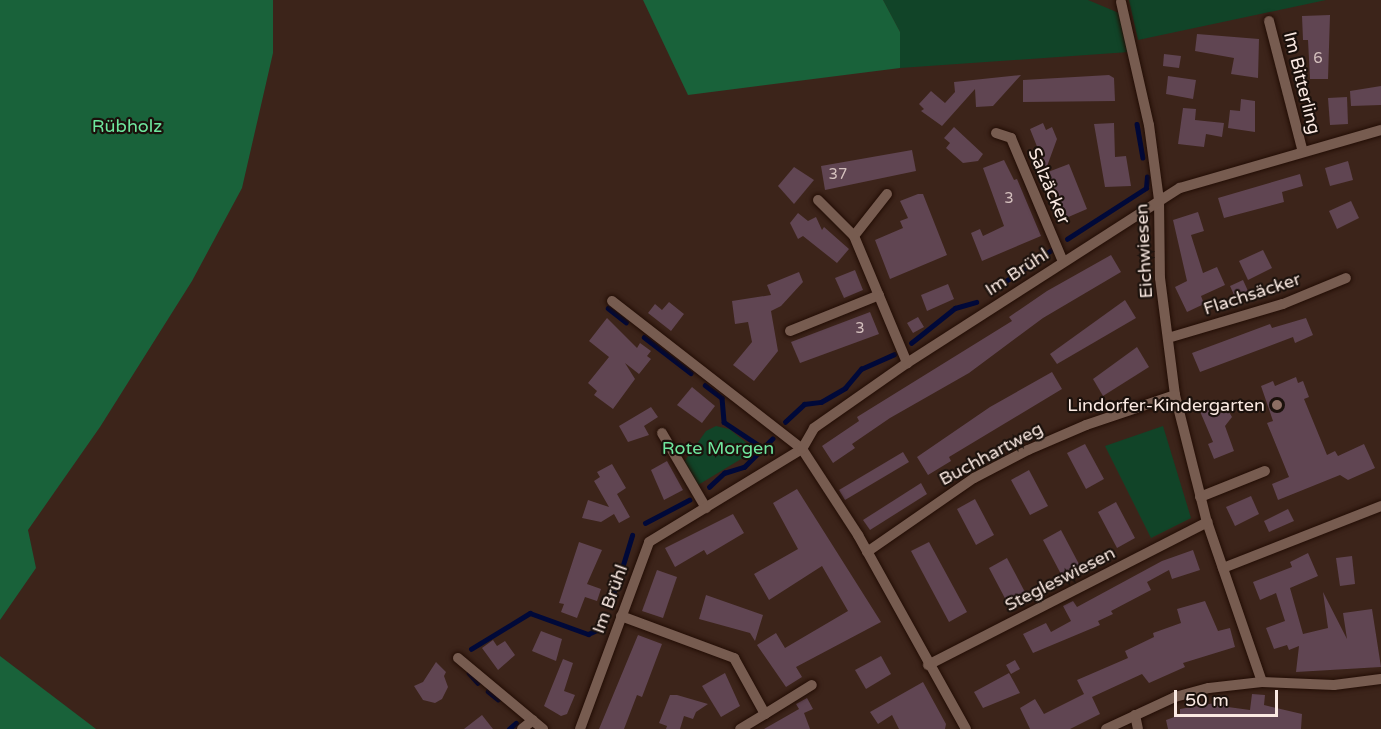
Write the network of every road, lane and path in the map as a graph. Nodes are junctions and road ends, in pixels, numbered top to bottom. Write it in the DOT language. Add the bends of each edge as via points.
graph roads {
  1 [pos="1121,2"];
  2 [pos="1269,21"];
  3 [pos="1381,130"];
  4 [pos="996,133"];
  5 [pos="1303,152"];
  6 [pos="887,194"];
  7 [pos="818,200"];
  8 [pos="1159,200"];
  9 [pos="855,236"];
  10 [pos="1063,262"];
  11 [pos="1346,278"];
  12 [pos="879,295"];
  13 [pos="612,301"];
  14 [pos="790,331"];
  15 [pos="1168,338"];
  16 [pos="907,363"];
  17 [pos="1174,395"];
  18 [pos="662,434"];
  19 [pos="802,449"];
  20 [pos="1265,471"];
  21 [pos="1200,497"];
  22 [pos="1381,506"];
  23 [pos="706,507"];
  24 [pos="1207,522"];
  25 [pos="867,552"];
  26 [pos="1223,568"];
  27 [pos="621,616"];
  28 [pos="458,657"];
  29 [pos="928,665"];
  30 [pos="1381,679"];
  31 [pos="1262,682"];
  32 [pos="812,685"];
  33 [pos="765,714"];
  34 [pos="1135,715"];
  35 [pos="533,720"];
  36 [pos="522,729"];
  37 [pos="543,729"];
  38 [pos="580,729"];
  39 [pos="740,729"];
  40 [pos="966,729"];
  41 [pos="1106,729"];
  42 [pos="1138,729"];
  1 -- 8 [label="street, Eichwiesen" via="1149,125"];
  2 -- 5 [label="street, Im Bitterling"];
  3 -- 5 [label="street, Im Brühl"];
  4 -- 10 [label="street, Salzäcker" via="1011,138"];
  5 -- 8 [label="street, Im Brühl" via="1180,188"];
  6 -- 9 [label="street"];
  7 -- 9 [label="street"];
  8 -- 10 [label="street, Im Brühl"];
  8 -- 15 [label="street, Eichwiesen" via="1160,278"];
  9 -- 12 [label="street"];
  10 -- 16 [label="street, Im Brühl"];
  11 -- 15 [label="street, Flachsäcker" via="1282,304"];
  12 -- 14 [label="street"];
  12 -- 16 [label="street"];
  13 -- 19 [label="street"];
  15 -- 17 [label="street, Eichwiesen"];
  16 -- 19 [label="street, Im Brühl" via="814,428"];
  17 -- 21 [label="street, Eichwiesen"];
  17 -- 25 [label="street, Buchhartweg" via="1099,420 1028,450 974,478"];
  18 -- 23 [label="street"];
  19 -- 23 [label="street, Im Brühl"];
  19 -- 25 [label="street"];
  20 -- 21 [label="street"];
  21 -- 24 [label="street, Eichwiesen"];
  22 -- 26 [label="street"];
  23 -- 27 [label="street, Im Brühl" via="649,543"];
  24 -- 26 [label="street, Eichwiesen"];
  24 -- 29 [label="street, Stegleswiesen"];
  25 -- 29 [label="street"];
  26 -- 31 [label="street, Eichwiesen"];
  27 -- 33 [label="street" via="734,658"];
  27 -- 38 [label="street, Im Brühl"];
  28 -- 35 [label="street"];
  29 -- 40 [label="street"];
  30 -- 31 [label="street" via="1334,685"];
  31 -- 34 [label="street" via="1209,688"];
  32 -- 33 [label="street"];
  33 -- 39 [label="street"];
  34 -- 41 [label="street"];
  34 -- 42 [label="street"];
  35 -- 36 [label="street"];
  35 -- 37 [label="street"];
}
